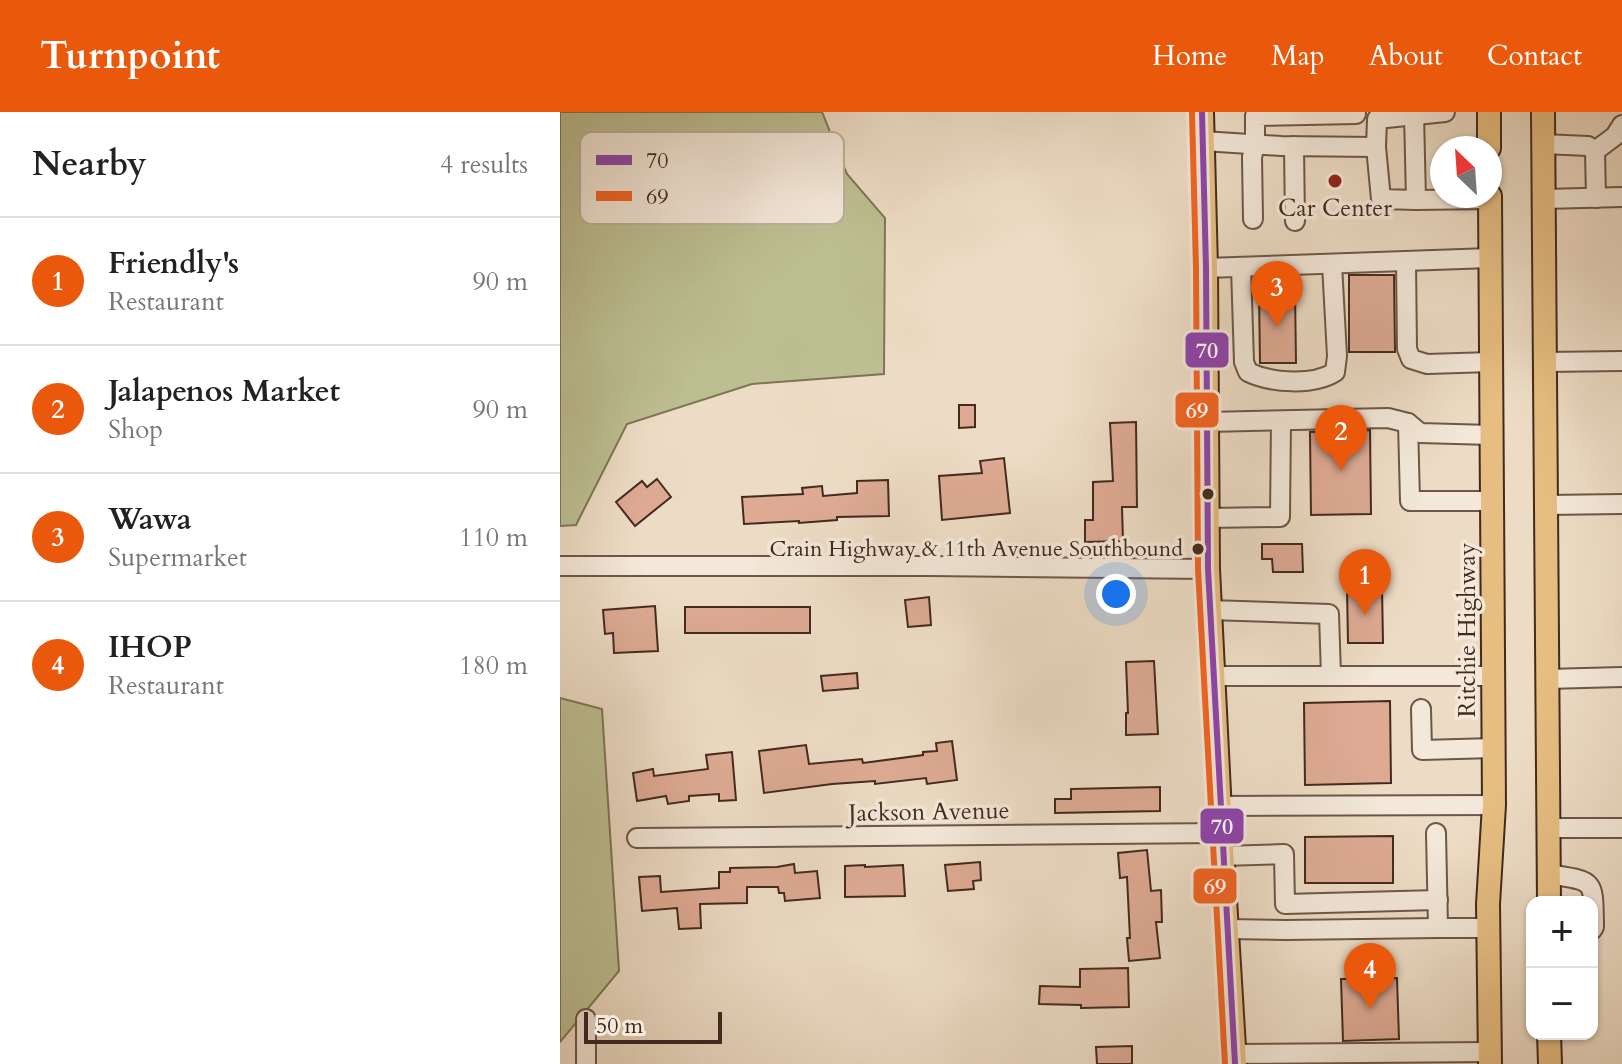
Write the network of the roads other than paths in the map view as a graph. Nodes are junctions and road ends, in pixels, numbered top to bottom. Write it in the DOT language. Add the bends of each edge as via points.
graph roads {
  1 [pos="1202,112"];
  2 [pos="1445,112"];
  3 [pos="1489,112"];
  4 [pos="1543,112"];
  5 [pos="1356,114"];
  6 [pos="1414,114"];
  7 [pos="1622,125"];
  8 [pos="1489,136"];
  9 [pos="1203,141"];
  10 [pos="1543,144"];
  11 [pos="1255,145"];
  12 [pos="1294,146"];
  13 [pos="1376,147"];
  14 [pos="1595,151"];
  15 [pos="1622,197"];
  16 [pos="1596,198"];
  17 [pos="1544,199"];
  18 [pos="1416,200"];
  19 [pos="1430,200"];
  20 [pos="1490,208"];
  21 [pos="1253,219"];
  22 [pos="1295,221"];
  23 [pos="1490,258"];
  24 [pos="1406,261"];
  25 [pos="1332,264"];
  26 [pos="1241,267"];
  27 [pos="1206,268"];
  28 [pos="1622,361"];
  29 [pos="1491,362"];
  30 [pos="1545,362"];
  31 [pos="1281,421"];
  32 [pos="1207,422"];
  33 [pos="1408,423"];
  34 [pos="1491,435"];
  35 [pos="1492,501"];
  36 [pos="1622,504"];
  37 [pos="1546,505"];
  38 [pos="1207,518"];
  39 [pos="560,566"];
  40 [pos="1208,569"];
  41 [pos="1210,610"];
  42 [pos="1213,676"];
  43 [pos="1331,676"];
  44 [pos="1493,676"];
  45 [pos="1622,677"];
  46 [pos="1547,679"];
  47 [pos="1421,709"];
  48 [pos="1494,748"];
  49 [pos="1494,805"];
  50 [pos="1220,806"];
  51 [pos="1548,828"];
  52 [pos="1622,828"];
  53 [pos="1221,833"];
  54 [pos="1436,833"];
  55 [pos="637,838"];
  56 [pos="1222,856"];
  57 [pos="1548,874"];
  58 [pos="1549,896"];
  59 [pos="1593,896"];
  60 [pos="1438,900"];
  61 [pos="1285,904"];
  62 [pos="1438,928"];
  63 [pos="1489,928"];
  64 [pos="1228,929"];
  65 [pos="1286,930"];
  66 [pos="586,1019"];
  67 [pos="1549,1040"];
  68 [pos="1490,1058"];
  69 [pos="1235,1059"];
  70 [pos="586,1064"];
  71 [pos="1550,1064"];
  1 -- 9 [label="main road"];
  2 -- 6 [label="street"];
  3 -- 8 [label="main road"];
  4 -- 10 [label="main road"];
  5 -- 11 [label="street" via="1255,116"];
  6 -- 13 [label="street" via="1377,119"];
  6 -- 18 [label="street"];
  7 -- 14 [label="street"];
  9 -- 11 [label="street"];
  9 -- 27 [label="main road"];
  10 -- 14 [label="street" via="1588,146"];
  10 -- 17 [label="main road"];
  11 -- 12 [label="street"];
  11 -- 21 [label="street"];
  12 -- 13 [label="street"];
  12 -- 22 [label="street"];
  13 -- 18 [label="street" via="1381,199"];
  14 -- 16 [label="street"];
  15 -- 16 [label="street"];
  16 -- 17 [label="street"];
  17 -- 30 [label="main road"];
  18 -- 19 [label="street"];
  20 -- 23 [label="main road, Ritchie Highway"];
  23 -- 24 [label="street"];
  23 -- 29 [label="main road, Ritchie Highway"];
  24 -- 25 [label="street"];
  24 -- 29 [label="street" via="1411,359 1427,364"];
  25 -- 26 [label="street"];
  25 -- 26 [label="street" via="1335,372 1301,382 1248,372"];
  26 -- 27 [label="street"];
  27 -- 32 [label="main road"];
  28 -- 30 [label="street"];
  29 -- 34 [label="main road, Ritchie Highway"];
  30 -- 37 [label="main road"];
  31 -- 32 [label="street"];
  31 -- 33 [label="street" via="1388,418"];
  31 -- 38 [label="street" via="1280,517"];
  32 -- 38 [label="main road"];
  33 -- 34 [label="street" via="1420,433"];
  33 -- 35 [label="street" via="1410,501"];
  34 -- 35 [label="main road, Ritchie Highway"];
  35 -- 44 [label="main road, Ritchie Highway"];
  36 -- 37 [label="street"];
  37 -- 46 [label="main road"];
  38 -- 40 [label="main road"];
  39 -- 40 [label="street"];
  40 -- 41 [label="main road"];
  41 -- 42 [label="main road"];
  41 -- 43 [label="street" via="1329,614"];
  42 -- 43 [label="street"];
  42 -- 50 [label="main road"];
  43 -- 44 [label="street"];
  44 -- 48 [label="main road, Ritchie Highway"];
  45 -- 46 [label="street"];
  46 -- 51 [label="main road"];
  47 -- 48 [label="street" via="1422,750"];
  48 -- 49 [label="main road, Ritchie Highway"];
  49 -- 50 [label="street"];
  49 -- 63 [label="main road, Ritchie Highway"];
  50 -- 53 [label="main road"];
  51 -- 52 [label="street"];
  51 -- 57 [label="main road"];
  53 -- 55 [label="street, Jackson Avenue"];
  53 -- 56 [label="main road"];
  54 -- 60 [label="street"];
  56 -- 61 [label="street" via="1284,854"];
  56 -- 64 [label="main road"];
  57 -- 58 [label="main road"];
  57 -- 59 [label="street" via="1584,880"];
  60 -- 61 [label="street"];
  60 -- 62 [label="street"];
  61 -- 65 [label="street"];
  62 -- 63 [label="street"];
  62 -- 65 [label="street"];
  63 -- 68 [label="main road, Ritchie Highway"];
  64 -- 65 [label="street"];
  64 -- 69 [label="main road"];
  66 -- 70 [label="street"];
  67 -- 71 [label="main road"];
  68 -- 69 [label="street"];
}
